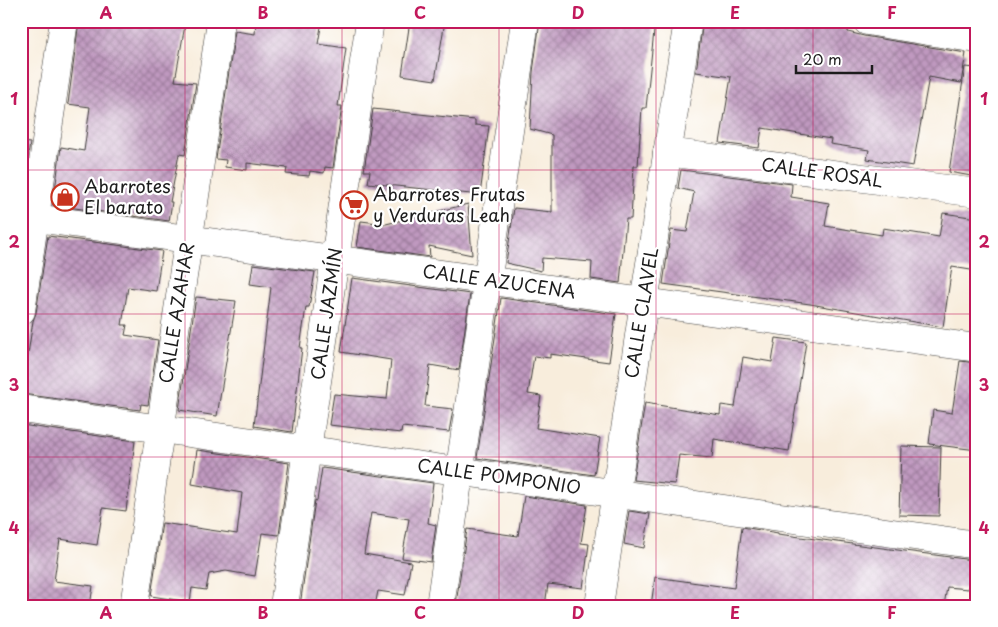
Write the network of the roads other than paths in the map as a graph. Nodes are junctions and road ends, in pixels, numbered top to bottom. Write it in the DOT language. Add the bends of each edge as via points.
graph roads {
  1 [pos="64,21"];
  2 [pos="221,21"];
  3 [pos="370,21"];
  4 [pos="525,21"];
  5 [pos="688,21"];
  6 [pos="867,21"];
  7 [pos="977,39"];
  8 [pos="667,152"];
  9 [pos="977,194"];
  10 [pos="28,217"];
  11 [pos="188,239"];
  12 [pos="335,260"];
  13 [pos="487,280"];
  14 [pos="644,302"];
  15 [pos="21,311"];
  16 [pos="977,348"];
  17 [pos="21,409"];
  18 [pos="160,429"];
  19 [pos="307,450"];
  20 [pos="460,471"];
  21 [pos="615,493"];
  22 [pos="977,545"];
  23 [pos="134,606"];
  24 [pos="284,606"];
  25 [pos="440,606"];
  26 [pos="599,606"];
  1 -- 10 [label="street"];
  2 -- 11 [label="street, CALLE AZAHAR"];
  3 -- 12 [label="street, CALLE JAZMÍN"];
  4 -- 13 [label="street"];
  5 -- 8 [label="street, CALLE CLAVEL"];
  6 -- 7 [label="street"];
  8 -- 9 [label="street, CALLE ROSAL"];
  8 -- 14 [label="street, CALLE CLAVEL"];
  10 -- 11 [label="street, CALLE AZUCENA"];
  10 -- 15 [label="street"];
  11 -- 12 [label="street, CALLE AZUCENA"];
  11 -- 18 [label="street, CALLE AZAHAR"];
  12 -- 13 [label="street, CALLE AZUCENA"];
  12 -- 19 [label="street, CALLE JAZMÍN"];
  13 -- 14 [label="street, CALLE AZUCENA"];
  13 -- 20 [label="street"];
  14 -- 16 [label="street, CALLE AZUCENA"];
  14 -- 21 [label="street, CALLE CLAVEL"];
  17 -- 18 [label="street, CALLE POMPONIO"];
  18 -- 19 [label="street, CALLE POMPONIO"];
  18 -- 23 [label="street, CALLE AZAHAR"];
  19 -- 20 [label="street, CALLE POMPONIO"];
  19 -- 24 [label="street, CALLE JAZMÍN"];
  20 -- 21 [label="street, CALLE POMPONIO"];
  20 -- 25 [label="street"];
  21 -- 22 [label="street, CALLE POMPONIO"];
  21 -- 26 [label="street, CALLE CLAVEL"];
}
